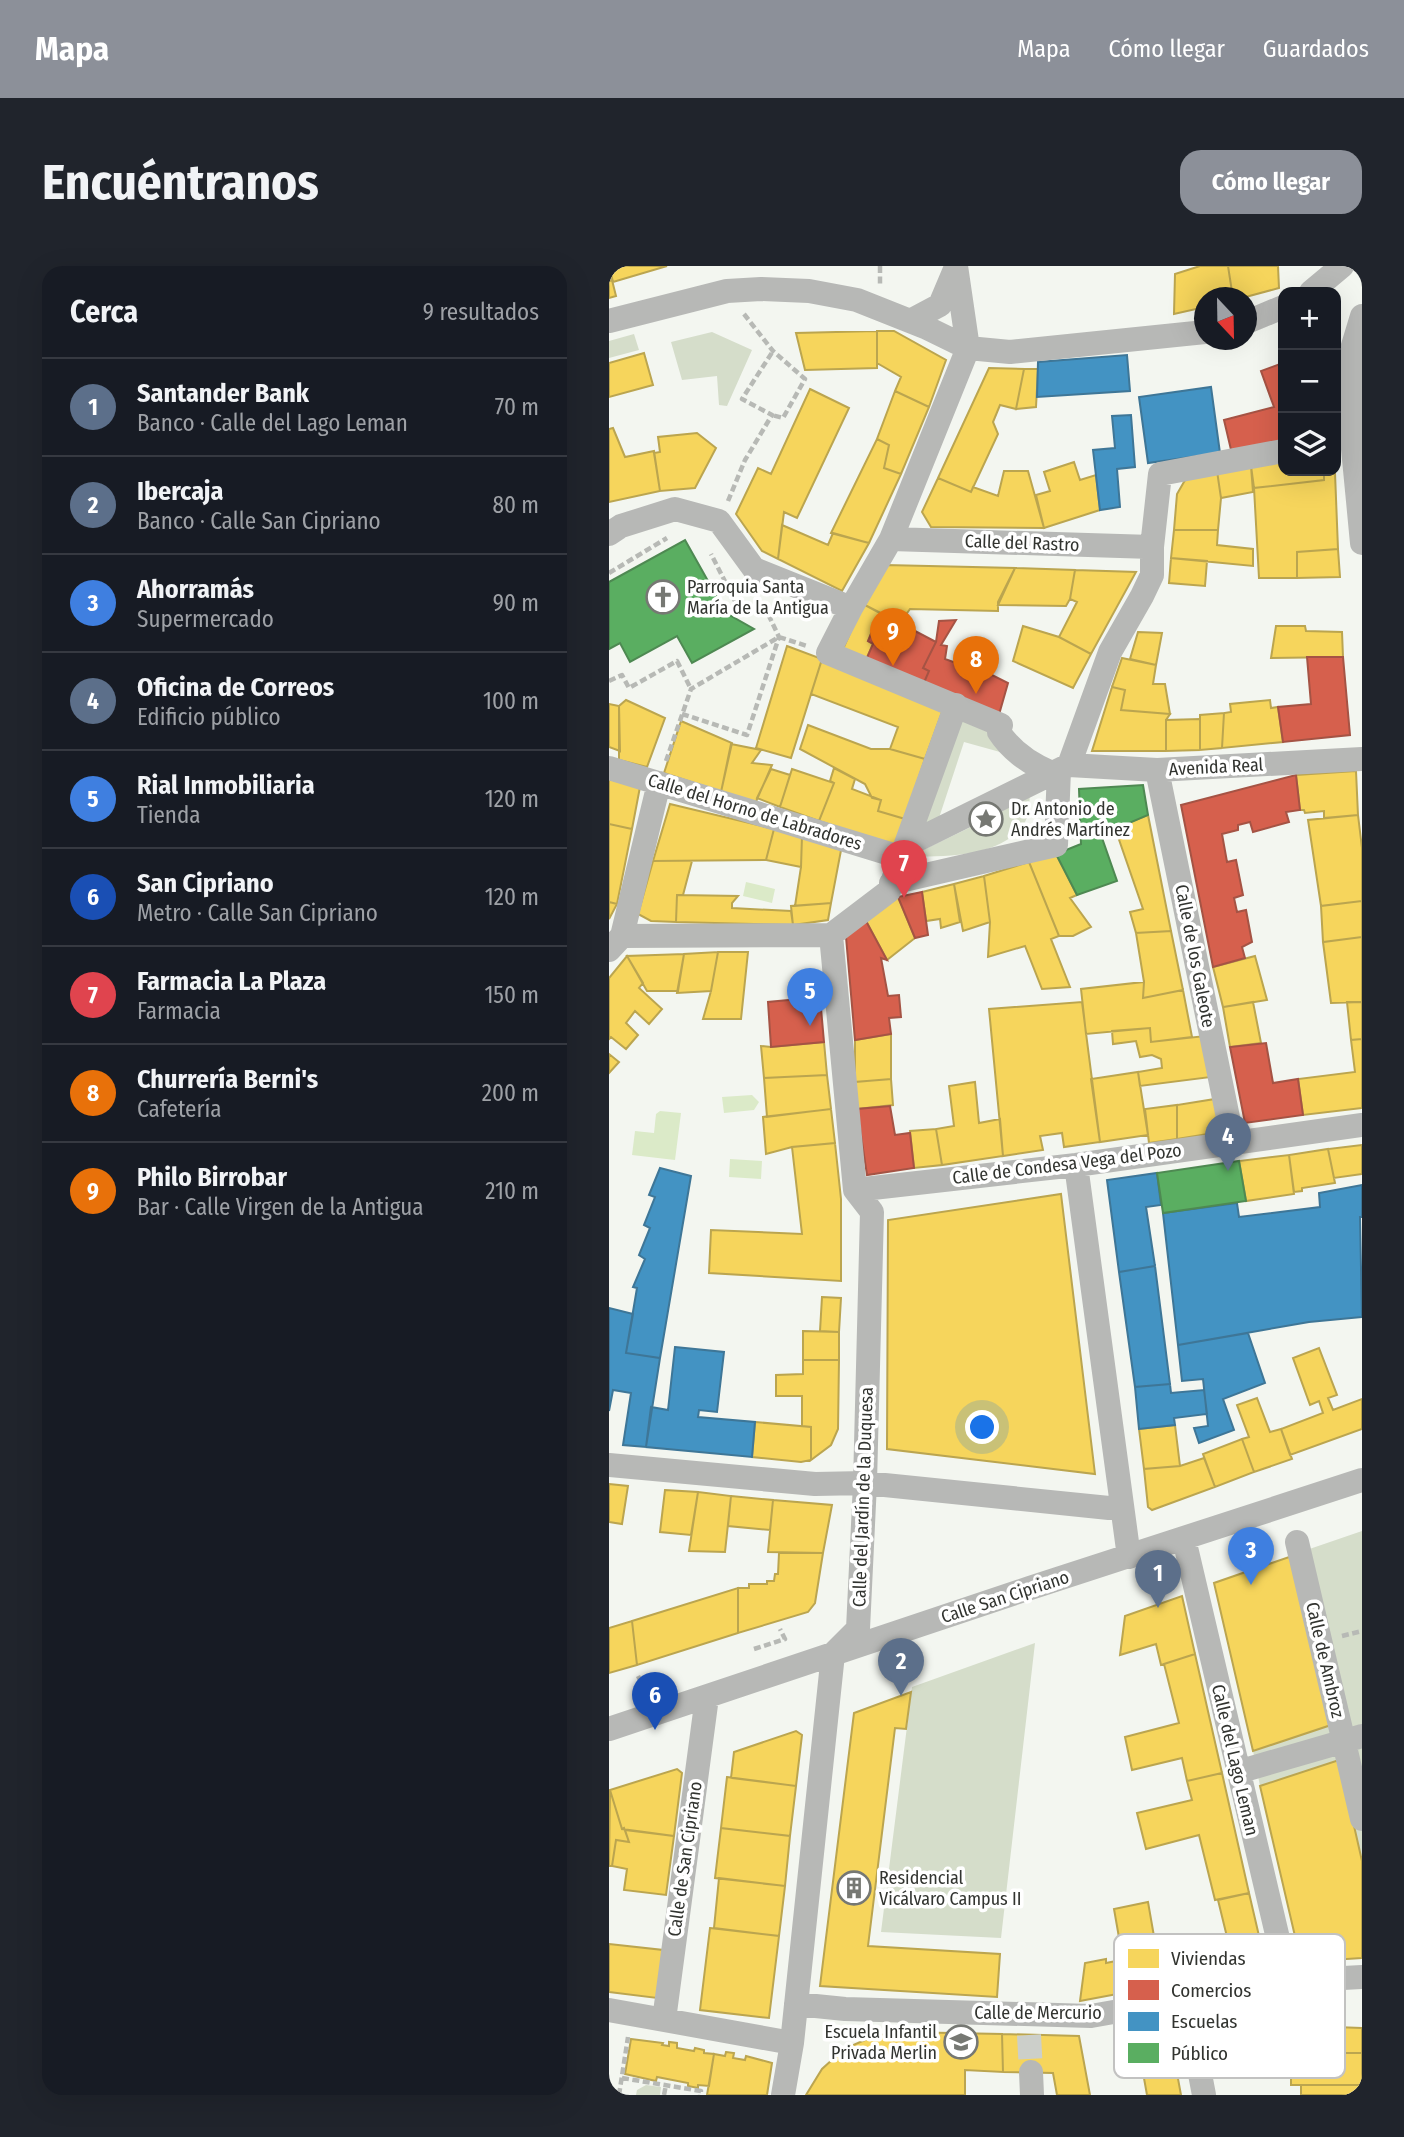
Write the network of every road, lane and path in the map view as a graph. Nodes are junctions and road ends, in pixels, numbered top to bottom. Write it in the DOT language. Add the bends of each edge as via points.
graph roads {
  1 [pos="880,266"];
  2 [pos="956,266"];
  3 [pos="1342,266"];
  4 [pos="1317,287"];
  5 [pos="880,290"];
  6 [pos="1278,309"];
  7 [pos="741,310"];
  8 [pos="1362,316"];
  9 [pos="1257,318"];
  10 [pos="609,321"];
  11 [pos="910,321"];
  12 [pos="1194,333"];
  13 [pos="968,348"];
  14 [pos="773,351"];
  15 [pos="772,415"];
  16 [pos="1344,440"];
  17 [pos="1278,452"];
  18 [pos="719,521"];
  19 [pos="609,534"];
  20 [pos="670,537"];
  21 [pos="891,538"];
  22 [pos="1362,543"];
  23 [pos="707,546"];
  24 [pos="1152,547"];
  25 [pos="609,573"];
  26 [pos="851,608"];
  27 [pos="779,637"];
  28 [pos="828,653"];
  29 [pos="609,681"];
  30 [pos="691,689"];
  31 [pos="955,705"];
  32 [pos="682,714"];
  33 [pos="1362,759"];
  34 [pos="609,768"];
  35 [pos="1060,769"];
  36 [pos="1157,770"];
  37 [pos="659,783"];
  38 [pos="900,857"];
  39 [pos="891,883"];
  40 [pos="831,935"];
  41 [pos="616,943"];
  42 [pos="1362,1125"];
  43 [pos="1233,1142"];
  44 [pos="1076,1165"];
  45 [pos="855,1190"];
  46 [pos="609,1465"];
  47 [pos="1362,1480"];
  48 [pos="865,1483"];
  49 [pos="1109,1508"];
  50 [pos="1184,1539"];
  51 [pos="1297,1542"];
  52 [pos="1129,1557"];
  53 [pos="780,1629"];
  54 [pos="754,1649"];
  55 [pos="834,1654"];
  56 [pos="638,1676"];
  57 [pos="642,1684"];
  58 [pos="707,1697"];
  59 [pos="609,1730"];
  60 [pos="1353,1738"];
  61 [pos="1248,1769"];
  62 [pos="1362,1819"];
  63 [pos="1277,1934"];
  64 [pos="796,2004"];
  65 [pos="609,2010"];
  66 [pos="1114,2014"];
  67 [pos="664,2020"];
  68 [pos="629,2035"];
  69 [pos="792,2043"];
  70 [pos="622,2078"];
  71 [pos="666,2085"];
  72 [pos="619,2095"];
  73 [pos="664,2095"];
  74 [pos="700,2095"];
  75 [pos="783,2095"];
  1 -- 5 [label="path"];
  2 -- 11 [label="street" via="940,305"];
  2 -- 13 [label="street"];
  3 -- 4 [label="street"];
  6 -- 9 [label="street"];
  7 -- 14 [label="path"];
  8 -- 16 [label="street" via="1352,349"];
  10 -- 11 [label="street" via="717,293 761,289 809,290 857,300"];
  11 -- 13 [label="street"];
  12 -- 13 [label="street" via="1010,352"];
  13 -- 21 [label="street"];
  14 -- 15 [label="path" via="741,399"];
  14 -- 15 [label="path" via="805,379 783,418"];
  15 -- 18 [label="path" via="745,460"];
  16 -- 22 [label="street"];
  17 -- 24 [label="street" via="1160,474"];
  18 -- 19 [label="street" via="675,509"];
  18 -- 26 [label="street" via="754,569"];
  20 -- 25 [label="path"];
  21 -- 24 [label="street, Calle del Rastro"];
  21 -- 26 [label="street"];
  23 -- 27 [label="path" via="736,601 769,616"];
  24 -- 35 [label="street" via="1152,575 1109,652"];
  26 -- 28 [label="street"];
  27 -- 28 [label="path"];
  27 -- 30 [label="path"];
  27 -- 32 [label="path" via="747,735"];
  28 -- 31 [label="street"];
  29 -- 30 [label="path" via="622,675 629,688 677,661"];
  30 -- 32 [label="path"];
  31 -- 35 [label="street" via="1001,725 999,732 1008,745 1039,768"];
  31 -- 38 [label="street"];
  32 -- 37 [label="path"];
  33 -- 36 [label="street, Avenida Real"];
  34 -- 37 [label="street, Calle del Horno de Labradores"];
  35 -- 36 [label="street, Avenida Real"];
  35 -- 38 [label="street" via="909,844"];
  35 -- 39 [label="street" via="1056,845"];
  36 -- 43 [label="street, Calle de los Galeote"];
  37 -- 38 [label="street, Calle del Horno de Labradores"];
  37 -- 41 [label="street"];
  38 -- 39 [label="street"];
  39 -- 40 [label="street" via="889,891"];
  40 -- 41 [label="street"];
  40 -- 45 [label="street, Calle del Jardín de la Duquesa"];
  42 -- 43 [label="street, Calle de Condesa Vega del Pozo"];
  43 -- 44 [label="street, Calle de Condesa Vega del Pozo"];
  44 -- 45 [label="street, Calle de Condesa Vega del Pozo"];
  44 -- 52 [label="street"];
  45 -- 48 [label="street, Calle del Jardín de la Duquesa" via="872,1212"];
  46 -- 48 [label="street" via="815,1484"];
  47 -- 50 [label="street, Calle San Cipriano"];
  48 -- 49 [label="street"];
  48 -- 55 [label="street, Calle del Jardín de la Duquesa" via="857,1629"];
  50 -- 52 [label="street, Calle San Cipriano"];
  50 -- 63 [label="street, Calle del Lago Leman"];
  51 -- 60 [label="street, Calle de Ambroz"];
  52 -- 55 [label="street, Calle San Cipriano"];
  53 -- 54 [label="path" via="785,1639"];
  55 -- 58 [label="street, Calle San Cipriano"];
  55 -- 64 [label="street"];
  56 -- 57 [label="path"];
  58 -- 59 [label="street, Calle San Cipriano"];
  58 -- 67 [label="street, Calle de San Cipriano"];
  60 -- 61 [label="street"];
  60 -- 62 [label="street, Calle de Ambroz"];
  64 -- 66 [label="street, Calle de Mercurio" via="1029,2025"];
  64 -- 69 [label="street"];
  65 -- 67 [label="street"];
  67 -- 69 [label="street"];
  68 -- 70 [label="path"];
  69 -- 75 [label="street"];
  70 -- 71 [label="path"];
  70 -- 72 [label="path"];
  71 -- 73 [label="path"];
  71 -- 74 [label="path" via="701,2091"];
}
